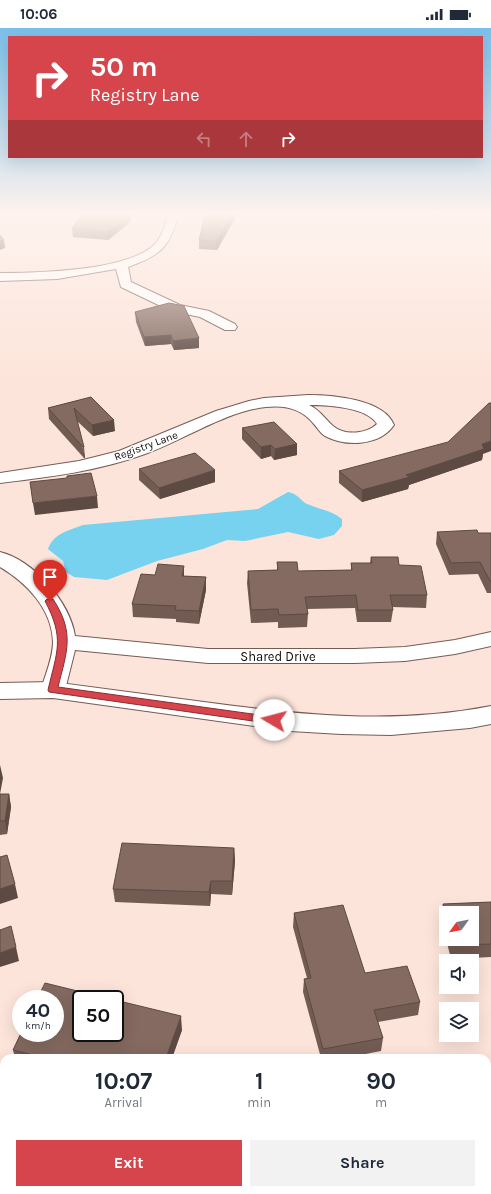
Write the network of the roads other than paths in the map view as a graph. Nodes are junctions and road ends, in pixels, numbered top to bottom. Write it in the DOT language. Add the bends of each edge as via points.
graph roads {
  1 [pos="90,269"];
  2 [pos="123,269"];
  3 [pos="0,277"];
  4 [pos="230,327"];
  5 [pos="288,401"];
  6 [pos="0,478"];
  7 [pos="0,558"];
  8 [pos="491,639"];
  9 [pos="64,642"];
  10 [pos="53,690"];
  11 [pos="0,691"];
  12 [pos="491,715"];
  1 -- 3 [label="street" via="54,275"];
  2 -- 4 [label="street" via="125,284 176,308 204,314"];
  5 -- 5 [label="street, Registry Lane" via="309,411 329,431 337,434 362,437 374,434 386,425 376,413 342,402"];
  5 -- 6 [label="street, Registry Lane" via="268,402 236,409 125,455 64,469"];
  7 -- 9 [label="street" via="37,585 50,601 60,620"];
  8 -- 9 [label="street, Shared Drive" via="455,648 355,656 208,656"];
  9 -- 10 [label="street"];
  10 -- 11 [label="street"];
  10 -- 12 [label="street" via="312,724 391,726"];
}
